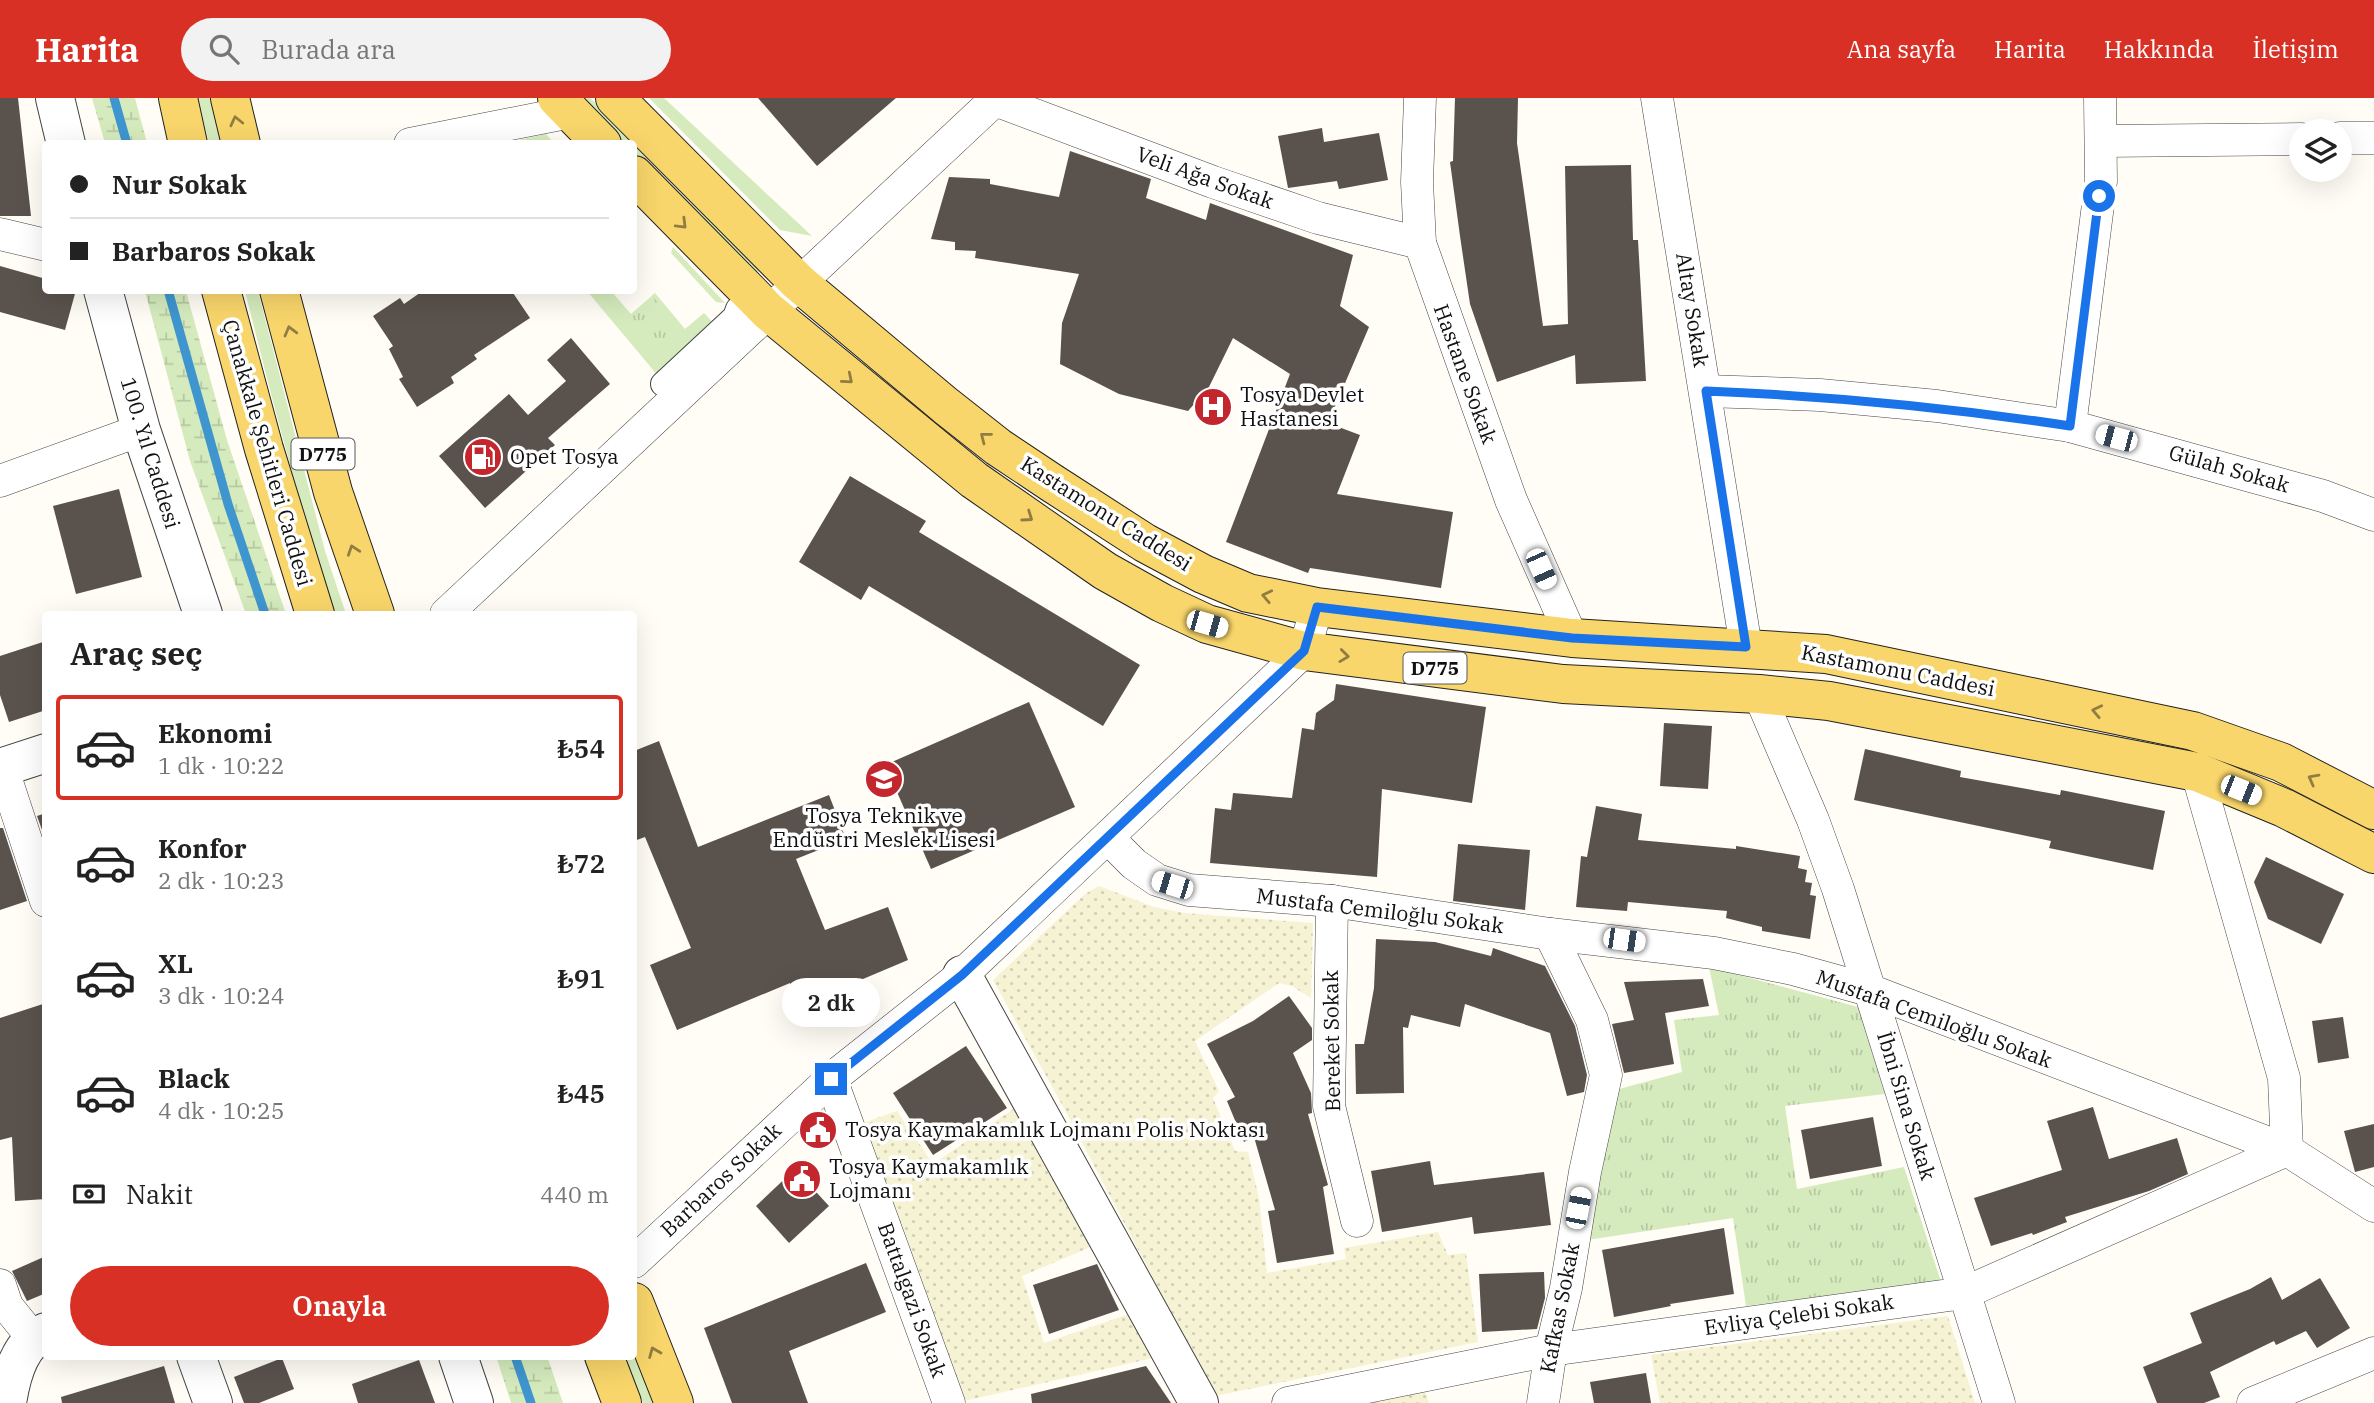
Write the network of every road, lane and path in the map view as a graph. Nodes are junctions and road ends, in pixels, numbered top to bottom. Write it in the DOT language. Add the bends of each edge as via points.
graph roads {
  1 [pos="55,98"];
  2 [pos="178,98"];
  3 [pos="230,98"];
  4 [pos="615,98"];
  5 [pos="1420,98"];
  6 [pos="1657,98"];
  7 [pos="2100,98"];
  8 [pos="996,99"];
  9 [pos="564,105"];
  10 [pos="2352,138"];
  11 [pos="2374,138"];
  12 [pos="2289,139"];
  13 [pos="65,140"];
  14 [pos="187,140"];
  15 [pos="240,140"];
  16 [pos="426,140"];
  17 [pos="598,140"];
  18 [pos="2102,141"];
  19 [pos="637,178"];
  20 [pos="0,234"];
  21 [pos="1420,243"];
  22 [pos="42,244"];
  23 [pos="798,282"];
  24 [pos="104,294"];
  25 [pos="222,294"];
  26 [pos="280,294"];
  27 [pos="753,310"];
  28 [pos="663,384"];
  29 [pos="1706,391"];
  30 [pos="2070,426"];
  31 [pos="141,430"];
  32 [pos="0,481"];
  33 [pos="2374,515"];
  34 [pos="1317,607"];
  35 [pos="202,611"];
  36 [pos="314,611"];
  37 [pos="374,611"];
  38 [pos="449,611"];
  39 [pos="1572,638"];
  40 [pos="1746,647"];
  41 [pos="1304,651"];
  42 [pos="1759,694"];
  43 [pos="42,754"];
  44 [pos="1,767"];
  45 [pos="2197,772"];
  46 [pos="2374,810"];
  47 [pos="1108,838"];
  48 [pos="2374,854"];
  49 [pos="42,889"];
  50 [pos="1332,901"];
  51 [pos="1550,933"];
  52 [pos="962,975"];
  53 [pos="1870,990"];
  54 [pos="831,1079"];
  55 [pos="2287,1150"];
  56 [pos="2374,1206"];
  57 [pos="1357,1221"];
  58 [pos="637,1259"];
  59 [pos="1964,1293"];
  60 [pos="2,1298"];
  61 [pos="637,1310"];
  62 [pos="39,1335"];
  63 [pos="1551,1350"];
  64 [pos="2374,1353"];
  65 [pos="197,1360"];
  66 [pos="459,1360"];
  67 [pos="606,1360"];
  68 [pos="7,1403"];
  69 [pos="213,1403"];
  70 [pos="474,1403"];
  71 [pos="622,1403"];
  72 [pos="674,1403"];
  73 [pos="949,1403"];
  74 [pos="1199,1403"];
  75 [pos="1288,1403"];
  76 [pos="1543,1403"];
  77 [pos="1999,1403"];
  78 [pos="2253,1403"];
  1 -- 13 [label="street"];
  2 -- 14 [label="main road"];
  15 -- 3 [label="main road, one-way"];
  4 -- 23 [label="main road, Kastamonu Caddesi / D775"];
  5 -- 21 [label="street, Hastane Sokak"];
  6 -- 29 [label="street, Altay Sokak"];
  7 -- 18 [label="street"];
  8 -- 21 [label="street, Veli Ağa Sokak" via="1305,214"];
  8 -- 23 [label="street"];
  9 -- 16 [label="street"];
  9 -- 17 [label="main road"];
  10 -- 11 [label="street"];
  12 -- 18 [label="street"];
  18 -- 30 [label="street" via="2098,211"];
  19 -- 27 [label="main road, Kastamonu Caddesi / D775, one-way"];
  20 -- 22 [label="street"];
  21 -- 39 [label="street, Hastane Sokak" via="1511,500"];
  23 -- 27 [label="street"];
  34 -- 23 [label="main road, Kastamonu Caddesi / D775, one-way" via="1248,593 1145,543 998,447"];
  24 -- 31 [label="street, 100. Yıl Caddesi"];
  25 -- 36 [label="main road, Çanakkale Şehitleri Caddesi / D775"];
  37 -- 26 [label="main road, D775, one-way" via="333,492"];
  27 -- 28 [label="street" via="735,317"];
  27 -- 38 [label="street"];
  27 -- 41 [label="main road, Kastamonu Caddesi / D775, one-way" via="974,480 1105,571 1207,624"];
  29 -- 30 [label="street, Gülah Sokak" via="1937,406"];
  29 -- 40 [label="street, Altay Sokak"];
  30 -- 33 [label="street, Gülah Sokak" via="2311,492"];
  31 -- 32 [label="street"];
  31 -- 35 [label="street, 100. Yıl Caddesi"];
  34 -- 39 [label="main road, Kastamonu Caddesi / D775"];
  34 -- 41 [label="street, Barbaros Sokak"];
  39 -- 40 [label="main road, Kastamonu Caddesi / D775"];
  46 -- 40 [label="main road, Kastamonu Caddesi / D775, one-way" via="2281,762 2193,732 1826,654"];
  41 -- 42 [label="main road, Kastamonu Caddesi / D775, one-way" via="1563,684"];
  41 -- 47 [label="street, Barbaros Sokak"];
  42 -- 45 [label="main road, Kastamonu Caddesi / D775" via="1829,701"];
  42 -- 53 [label="street, İbni Sina Sokak" via="1813,820"];
  43 -- 44 [label="street"];
  44 -- 49 [label="street"];
  45 -- 48 [label="main road, Kastamonu Caddesi / D775" via="2284,808"];
  45 -- 55 [label="street" via="2284,1078"];
  47 -- 50 [label="street, Mustafa Cemiloğlu Sokak" via="1157,880 1189,890"];
  47 -- 52 [label="street, Barbaros Sokak"];
  50 -- 51 [label="street, Mustafa Cemiloğlu Sokak"];
  50 -- 57 [label="street, Bereket Sokak" via="1329,1106"];
  51 -- 53 [label="street, Mustafa Cemiloğlu Sokak" via="1714,953"];
  51 -- 63 [label="street, Kafkas Sokak" via="1592,1020 1606,1075"];
  52 -- 54 [label="street, Barbaros Sokak"];
  52 -- 74 [label="street"];
  53 -- 55 [label="street, Mustafa Cemiloğlu Sokak"];
  53 -- 59 [label="street, İbni Sina Sokak"];
  54 -- 58 [label="street, Barbaros Sokak"];
  54 -- 73 [label="street, Battalgazi Sokak"];
  55 -- 56 [label="street, Mustafa Cemiloğlu Sokak"];
  55 -- 59 [label="street, Evliya Çelebi Sokak"];
  59 -- 63 [label="street, Evliya Çelebi Sokak"];
  59 -- 77 [label="street, İbni Sina Sokak"];
  60 -- 62 [label="street"];
  72 -- 61 [label="main road, one-way"];
  62 -- 68 [label="street" via="20,1358"];
  63 -- 75 [label="street, Evliya Çelebi Sokak"];
  63 -- 76 [label="street, Kafkas Sokak"];
  64 -- 78 [label="street"];
  65 -- 69 [label="street"];
  66 -- 70 [label="street"];
  67 -- 71 [label="main road"];
}
